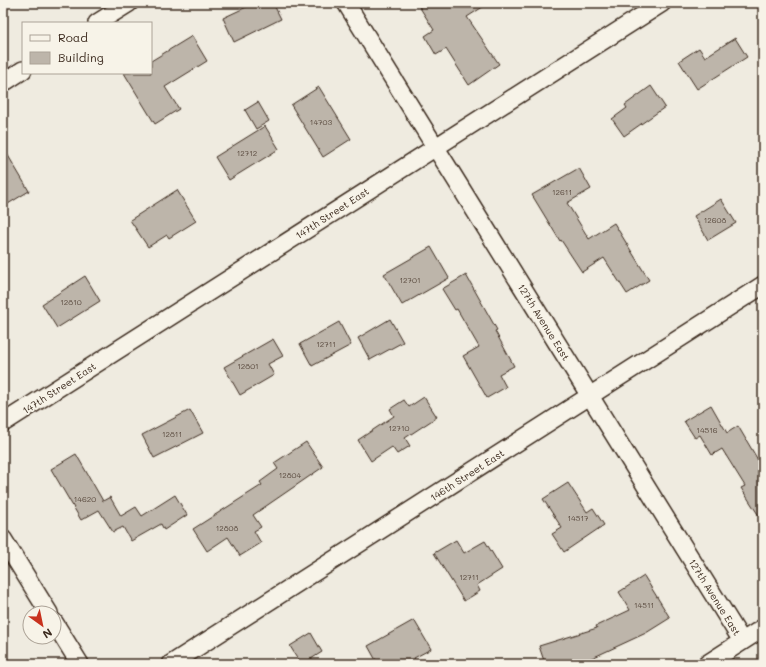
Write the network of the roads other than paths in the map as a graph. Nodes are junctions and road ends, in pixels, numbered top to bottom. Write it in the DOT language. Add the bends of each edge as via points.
graph roads {
  1 [pos="129,3"];
  2 [pos="346,3"];
  3 [pos="662,3"];
  4 [pos="99,22"];
  5 [pos="22,71"];
  6 [pos="3,83"];
  7 [pos="436,147"];
  8 [pos="763,285"];
  9 [pos="590,396"];
  10 [pos="3,423"];
  11 [pos="3,539"];
  12 [pos="43,605"];
  13 [pos="763,628"];
  14 [pos="62,635"];
  15 [pos="742,641"];
  16 [pos="80,664"];
  17 [pos="170,664"];
  18 [pos="707,664"];
  1 -- 4 [label="street"];
  2 -- 7 [label="street, 127th Avenue East"];
  3 -- 7 [label="street, 147th Street East"];
  5 -- 6 [label="street"];
  7 -- 9 [label="street, 127th Avenue East"];
  7 -- 10 [label="street, 147th Street East"];
  8 -- 9 [label="street, 146th Street East"];
  9 -- 15 [label="street, 127th Avenue East"];
  9 -- 17 [label="street, 146th Street East"];
  11 -- 12 [label="street"];
  13 -- 15 [label="street"];
  14 -- 16 [label="street"];
  15 -- 18 [label="street"];
}
